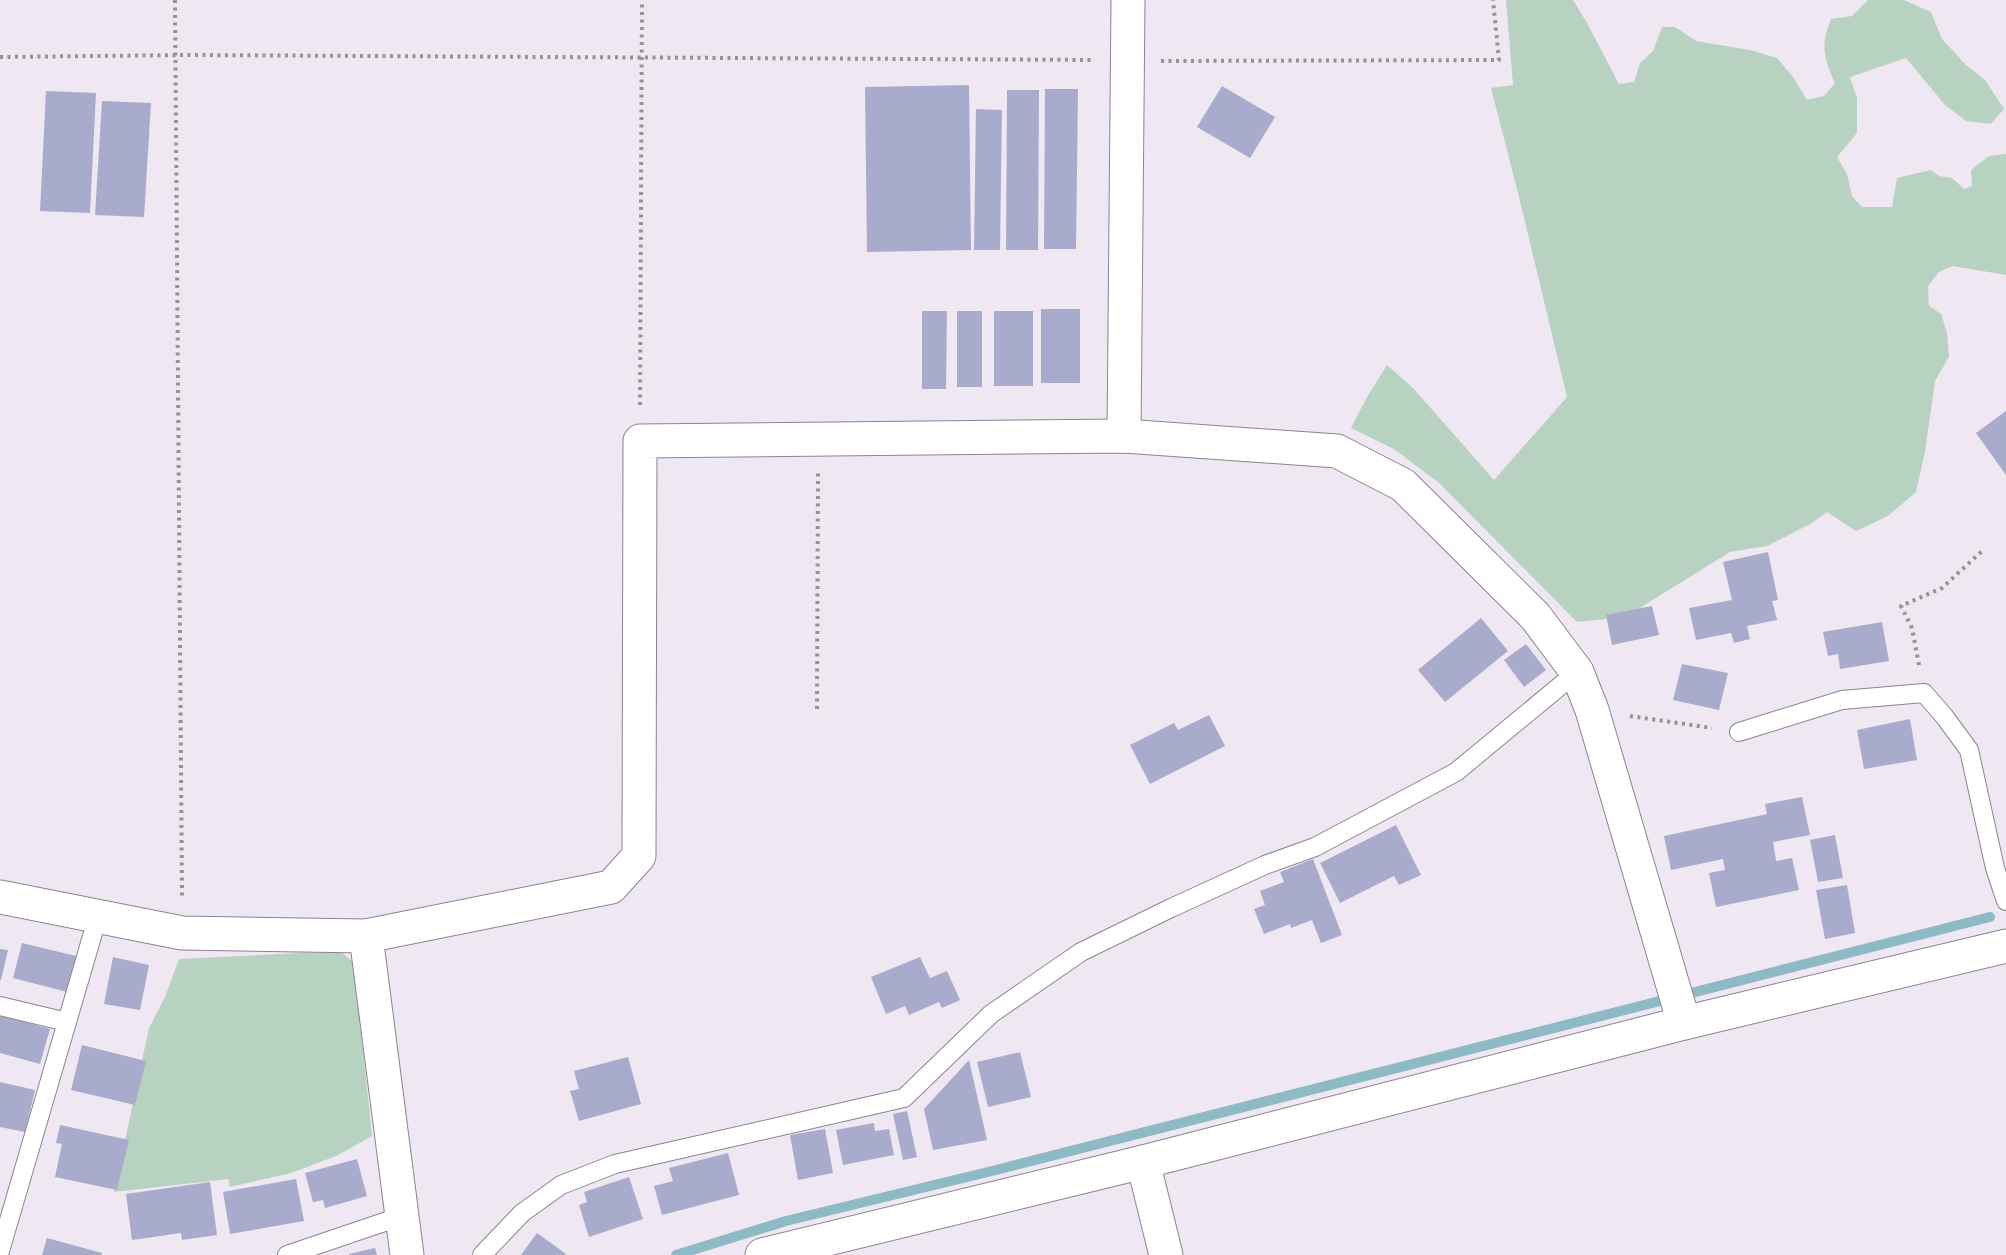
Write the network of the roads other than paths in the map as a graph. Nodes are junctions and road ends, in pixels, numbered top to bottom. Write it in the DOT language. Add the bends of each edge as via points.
graph roads {
  1 [pos="1128,0"];
  2 [pos="1124,436"];
  3 [pos="1577,672"];
  4 [pos="1739,732"];
  5 [pos="0,897"];
  6 [pos="2006,901"];
  7 [pos="98,916"];
  8 [pos="366,936"];
  9 [pos="2006,946"];
  10 [pos="0,1006"];
  11 [pos="67,1022"];
  12 [pos="1684,1023"];
  13 [pos="1143,1162"];
  14 [pos="402,1216"];
  15 [pos="0,1251"];
  16 [pos="287,1255"];
  17 [pos="406,1255"];
  18 [pos="482,1255"];
  19 [pos="762,1255"];
  20 [pos="1166,1255"];
  1 -- 2 [label="street"];
  2 -- 3 [label="street" via="1337,451 1404,485 1535,616"];
  2 -- 8 [label="street" via="640,441 639,856 611,887"];
  3 -- 12 [label="street" via="1592,710"];
  3 -- 18 [label="lane" via="1456,772 1315,847 1254,870 1081,952 991,1014 904,1098 604,1168 561,1185 522,1213"];
  4 -- 6 [label="lane" via="1842,700 1924,693 1969,750"];
  5 -- 7 [label="street"];
  7 -- 8 [label="street" via="182,933"];
  7 -- 11 [label="lane"];
  8 -- 14 [label="street"];
  9 -- 12 [label="street"];
  10 -- 11 [label="lane"];
  11 -- 15 [label="lane"];
  12 -- 13 [label="street"];
  13 -- 19 [label="street"];
  13 -- 20 [label="street"];
  14 -- 16 [label="lane"];
  14 -- 17 [label="street"];
}
